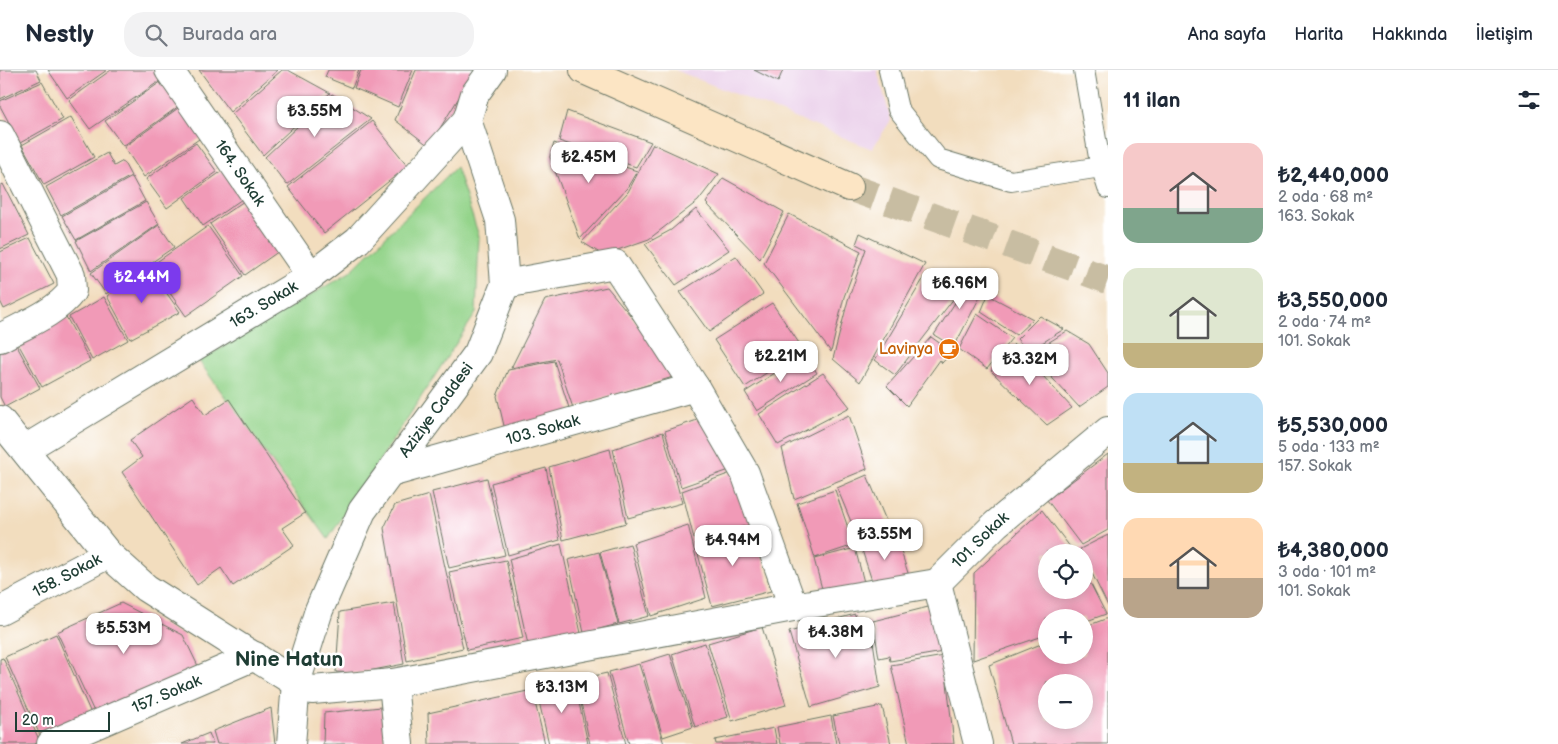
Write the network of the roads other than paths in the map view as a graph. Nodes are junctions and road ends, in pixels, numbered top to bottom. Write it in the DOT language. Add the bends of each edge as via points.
graph roads {
  1 [pos="169,70"];
  2 [pos="492,70"];
  3 [pos="584,70"];
  4 [pos="889,70"];
  5 [pos="1084,75"];
  6 [pos="468,120"];
  7 [pos="4,153"];
  8 [pos="1101,167"];
  9 [pos="849,187"];
  10 [pos="1108,188"];
  11 [pos="311,276"];
  12 [pos="505,284"];
  13 [pos="0,338"];
  14 [pos="695,387"];
  15 [pos="0,420"];
  16 [pos="1108,431"];
  17 [pos="25,449"];
  18 [pos="390,473"];
  19 [pos="108,554"];
  20 [pos="937,583"];
  21 [pos="793,607"];
  22 [pos="0,610"];
  23 [pos="254,656"];
  24 [pos="296,683"];
  25 [pos="393,683"];
  26 [pos="51,744"];
  27 [pos="291,744"];
  28 [pos="399,744"];
  29 [pos="978,744"];
  1 -- 11 [label="street, 164. Sokak"];
  2 -- 6 [label="street" via="475,94"];
  3 -- 9 [label="main road"];
  4 -- 8 [label="street" via="898,109 938,159 1011,181"];
  5 -- 8 [label="street"];
  6 -- 11 [label="street, 163. Sokak" via="358,240"];
  6 -- 12 [label="street, Aziziye Caddesi" via="500,220"];
  7 -- 13 [label="street" via="70,275 72,291 54,308"];
  8 -- 10 [label="street"];
  11 -- 17 [label="street, 163. Sokak"];
  12 -- 14 [label="street" via="615,264"];
  12 -- 18 [label="street, Aziziye Caddesi" via="478,353"];
  14 -- 18 [label="street, 103. Sokak"];
  14 -- 21 [label="street" via="746,473"];
  15 -- 17 [label="street"];
  16 -- 20 [label="street, 101. Sokak" via="996,524"];
  17 -- 19 [label="street"];
  18 -- 24 [label="street, Aziziye Caddesi" via="362,511 319,610"];
  19 -- 22 [label="street, 158. Sokak"];
  19 -- 23 [label="street" via="146,588"];
  20 -- 21 [label="street"];
  20 -- 29 [label="street"];
  21 -- 25 [label="street"];
  23 -- 24 [label="street"];
  23 -- 26 [label="street, 157. Sokak"];
  24 -- 25 [label="street" via="312,690"];
  24 -- 27 [label="street, Aziziye Caddesi"];
  25 -- 28 [label="street"];
}
